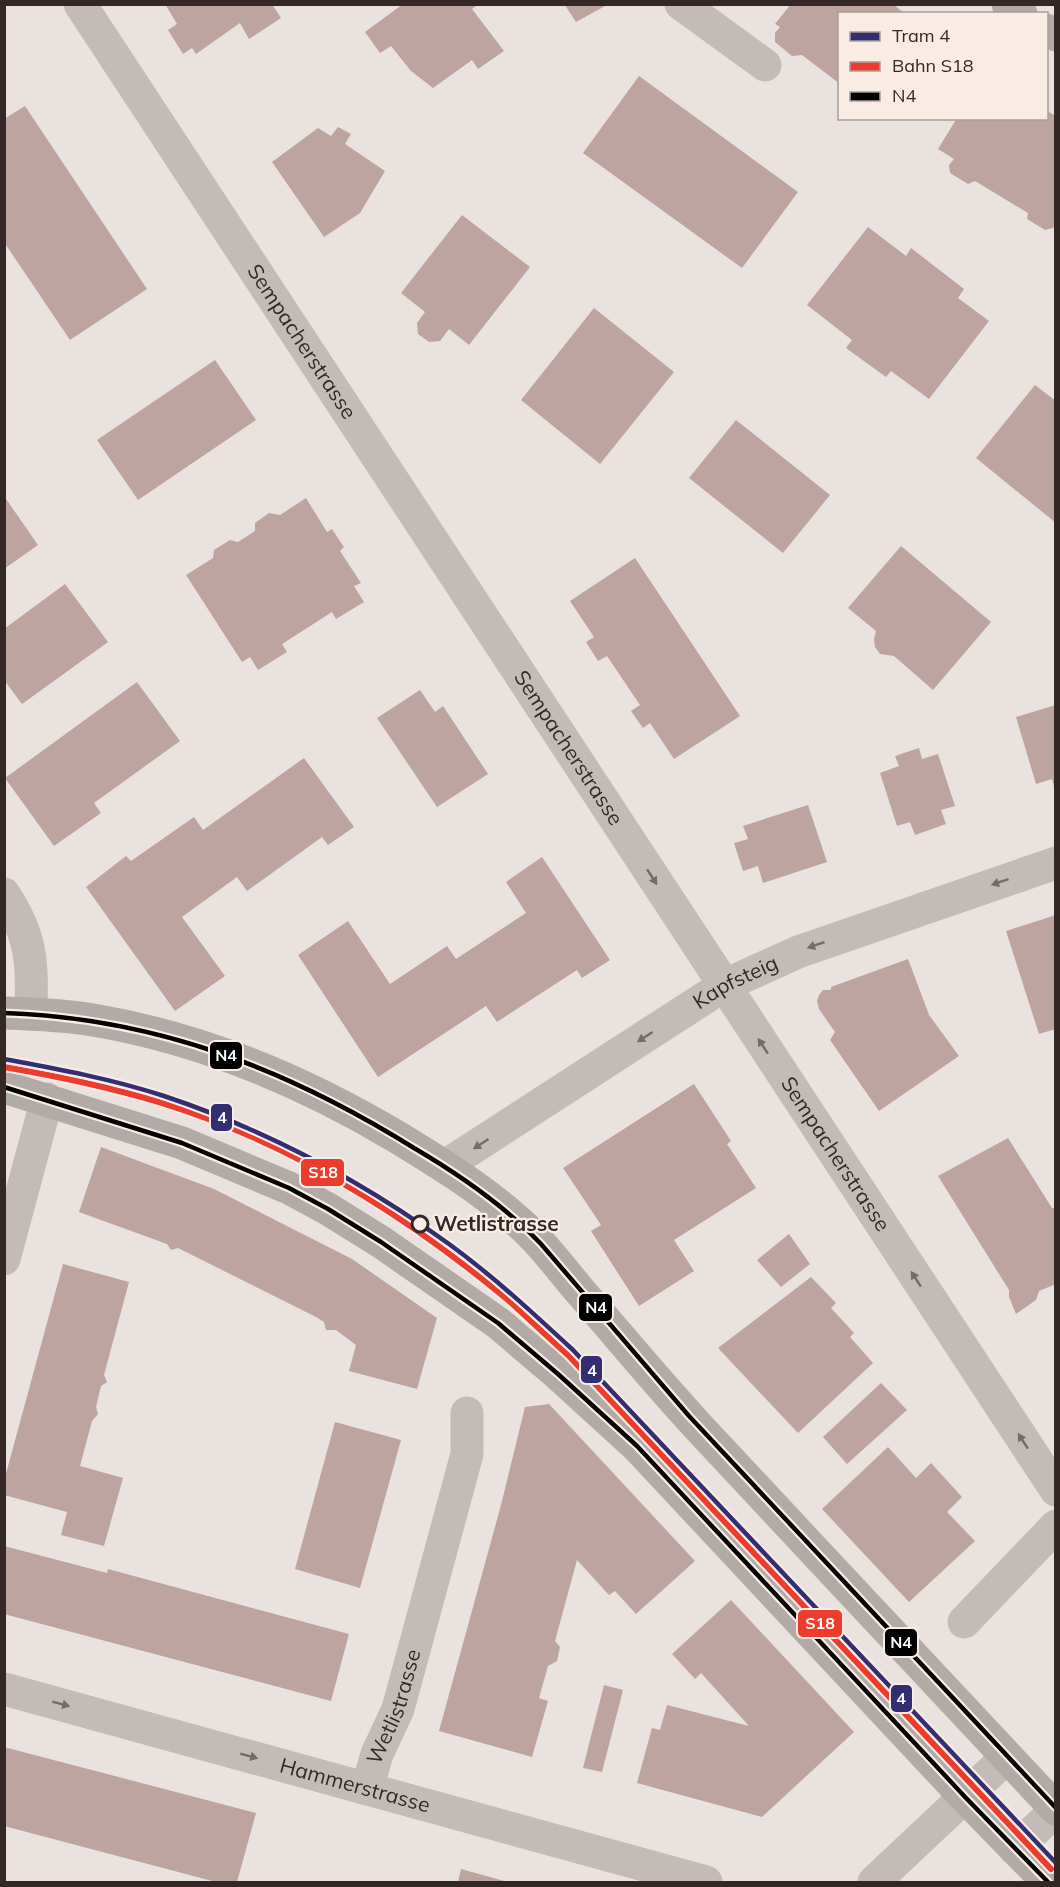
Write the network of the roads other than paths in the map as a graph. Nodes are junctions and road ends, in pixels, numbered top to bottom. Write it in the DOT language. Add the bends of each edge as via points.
graph roads {
  1 [pos="80,4"];
  2 [pos="681,4"];
  3 [pos="765,65"];
  4 [pos="1056,863"];
  5 [pos="4,894"];
  6 [pos="723,986"];
  7 [pos="18,1013"];
  8 [pos="4,1087"];
  9 [pos="47,1099"];
  10 [pos="445,1166"];
  11 [pos="4,1259"];
  12 [pos="467,1413"];
  13 [pos="1056,1490"];
  14 [pos="1056,1526"];
  15 [pos="964,1622"];
  16 [pos="4,1689"];
  17 [pos="1007,1757"];
  18 [pos="367,1789"];
  19 [pos="966,1798"];
  20 [pos="1056,1809"];
  21 [pos="1015,1849"];
  22 [pos="706,1882"];
  23 [pos="874,1882"];
  24 [pos="1048,1882"];
  1 -- 6 [label="street, Sempacherstrasse, one-way"];
  2 -- 3 [label="street"];
  4 -- 6 [label="street, Kapfsteig, one-way" via="798,952"];
  5 -- 7 [label="street" via="24,929 30,950 32,970"];
  6 -- 10 [label="street, Kapfsteig, one-way"];
  13 -- 6 [label="street, Sempacherstrasse, one-way"];
  7 -- 10 [label="main road" via="111,1023 229,1055 325,1096"];
  8 -- 9 [label="main road"];
  9 -- 11 [label="street"];
  9 -- 19 [label="main road" via="182,1143 289,1188 381,1242 498,1323 637,1446"];
  10 -- 17 [label="main road" via="517,1220 540,1244 666,1393"];
  12 -- 18 [label="street, Wetlistrasse" via="467,1454 398,1708 377,1754"];
  14 -- 15 [label="street"];
  16 -- 18 [label="street, Hammerstrasse, one-way"];
  17 -- 19 [label="street"];
  17 -- 20 [label="main road"];
  18 -- 22 [label="street, Hammerstrasse"];
  19 -- 21 [label="main road"];
  19 -- 23 [label="street"];
  20 -- 21 [label="street"];
  21 -- 24 [label="main road"];
}
